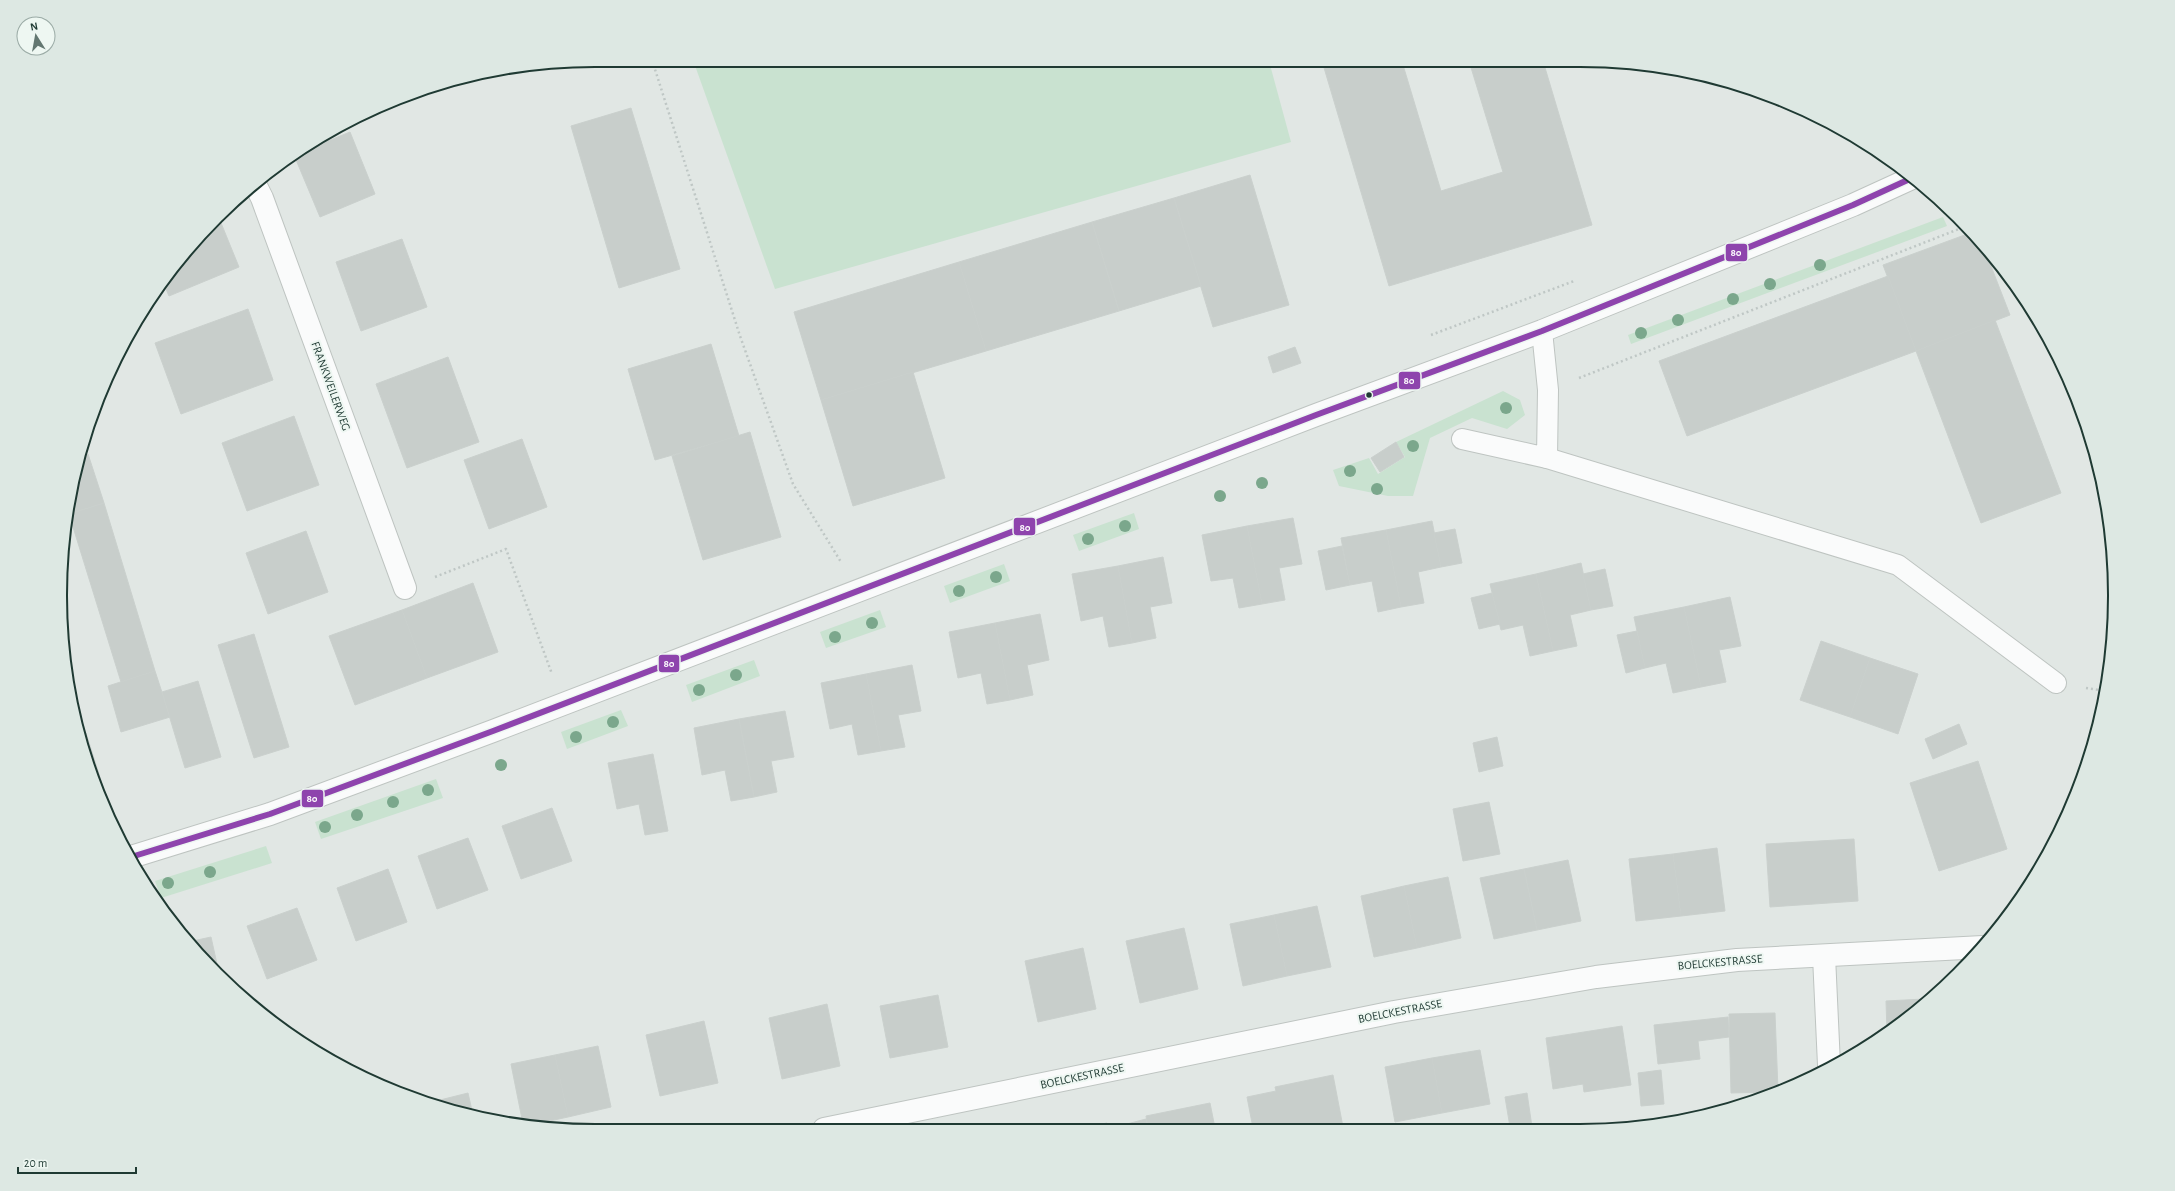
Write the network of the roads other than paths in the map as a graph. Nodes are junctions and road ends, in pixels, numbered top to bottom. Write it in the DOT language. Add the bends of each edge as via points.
graph roads {
  1 [pos="1907,180"];
  2 [pos="258,189"];
  3 [pos="1542,331"];
  4 [pos="1462,439"];
  5 [pos="1547,458"];
  6 [pos="405,588"];
  7 [pos="2056,683"];
  8 [pos="136,856"];
  9 [pos="1974,948"];
  10 [pos="1824,956"];
  11 [pos="1829,1061"];
  12 [pos="848,1124"];
  1 -- 3 [label="street" via="1846,208"];
  2 -- 6 [label="street, FRANKWEILERWEG"];
  3 -- 5 [label="lane" via="1548,390"];
  3 -- 8 [label="street" via="1309,417 378,775 270,814"];
  4 -- 5 [label="lane"];
  5 -- 7 [label="lane" via="1898,565"];
  9 -- 10 [label="street, BOELCKESTRASSE"];
  10 -- 11 [label="street"];
  10 -- 12 [label="street, BOELCKESTRASSE" via="1680,966 1516,990 1394,1012"];
}
